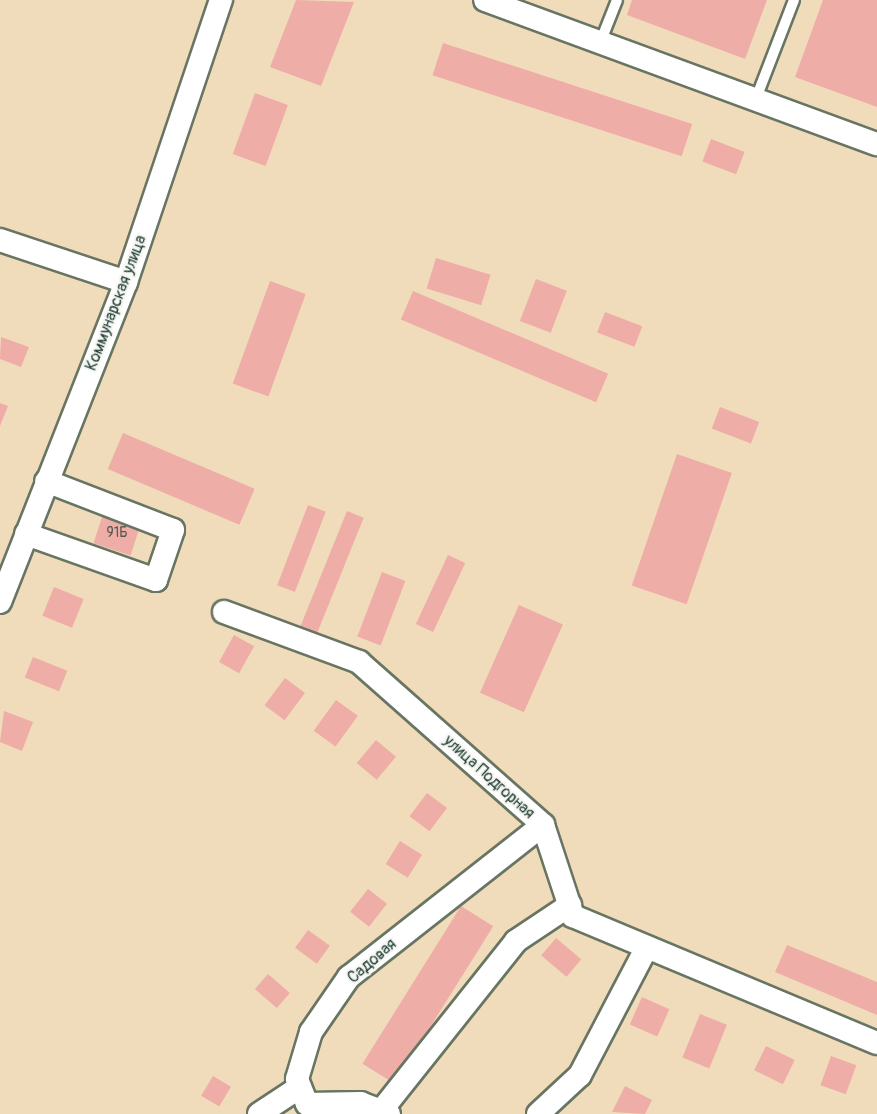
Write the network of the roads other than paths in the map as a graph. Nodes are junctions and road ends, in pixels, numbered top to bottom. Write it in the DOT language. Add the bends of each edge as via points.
graph roads {
  1 [pos="221,0"];
  2 [pos="485,0"];
  3 [pos="617,0"];
  4 [pos="794,0"];
  5 [pos="600,43"];
  6 [pos="754,102"];
  7 [pos="877,144"];
  8 [pos="0,240"];
  9 [pos="126,282"];
  10 [pos="46,481"];
  11 [pos="26,534"];
  12 [pos="0,602"];
  13 [pos="224,612"];
  14 [pos="543,825"];
  15 [pos="570,905"];
  16 [pos="647,947"];
  17 [pos="877,1043"];
  18 [pos="300,1088"];
  19 [pos="265,1108"];
  20 [pos="385,1113"];
  21 [pos="538,1114"];
  1 -- 9 [label="street, Коммунарская улица"];
  2 -- 5 [label="street"];
  3 -- 5 [label="lane"];
  4 -- 6 [label="lane"];
  5 -- 6 [label="street"];
  6 -- 7 [label="street"];
  8 -- 9 [label="street"];
  9 -- 10 [label="street, Коммунарская улица"];
  10 -- 11 [label="street, Коммунарская улица"];
  10 -- 11 [label="street" via="173,530 156,580"];
  11 -- 12 [label="street, Коммунарская улица"];
  13 -- 14 [label="street, улица Подгорная" via="359,662"];
  14 -- 15 [label="street, улица Подгорная"];
  14 -- 18 [label="street, Садовая" via="349,977 311,1032 297,1079"];
  15 -- 16 [label="street, улица Подгорная" via="573,916"];
  15 -- 20 [label="street" via="516,940"];
  16 -- 17 [label="street, улица Подгорная"];
  16 -- 21 [label="street" via="580,1075"];
  18 -- 19 [label="street"];
  18 -- 20 [label="street" via="307,1104 361,1104"];
}
